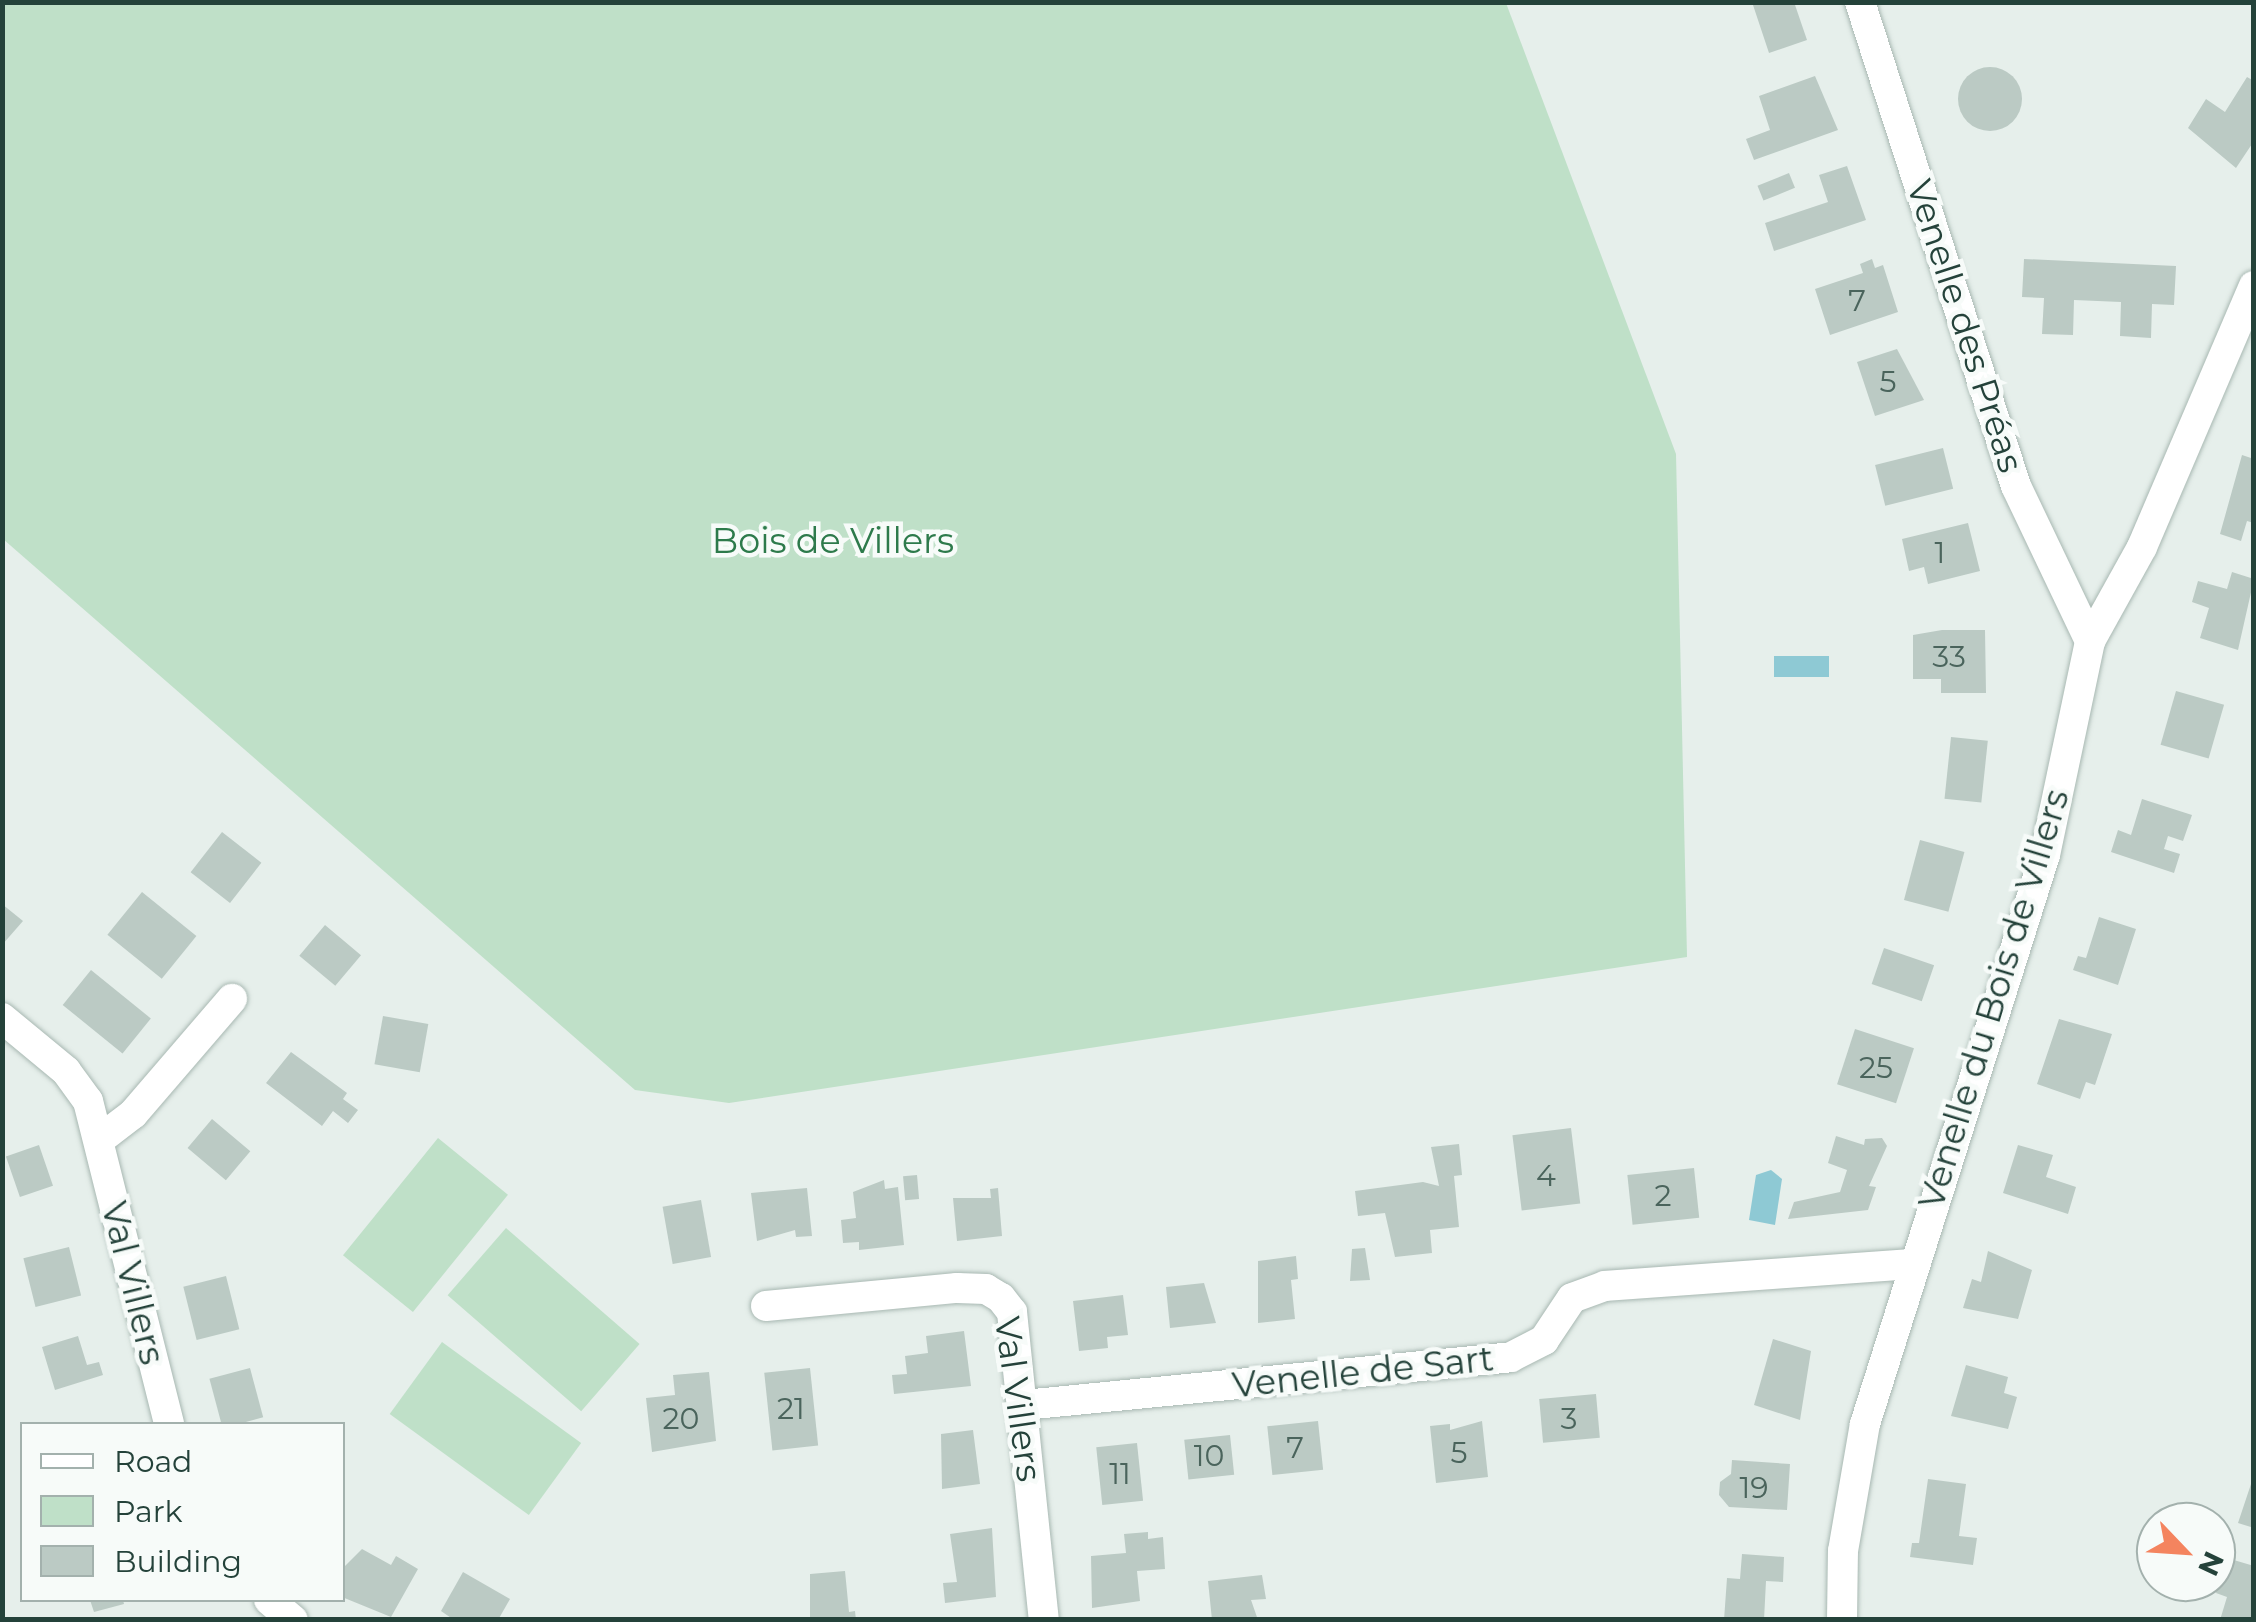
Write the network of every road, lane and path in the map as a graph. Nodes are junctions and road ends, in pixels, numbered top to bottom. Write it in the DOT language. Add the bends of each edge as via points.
graph roads {
  1 [pos="1860,2"];
  2 [pos="2254,286"];
  3 [pos="2090,641"];
  4 [pos="232,999"];
  5 [pos="2,1018"];
  6 [pos="99,1140"];
  7 [pos="1914,1264"];
  8 [pos="766,1306"];
  9 [pos="1024,1406"];
  10 [pos="169,1422"];
  11 [pos="272,1602"];
  12 [pos="293,1620"];
  13 [pos="1044,1620"];
  14 [pos="1842,1620"];
  1 -- 3 [label="street, Venelle des Préas" via="2016,486"];
  2 -- 3 [label="street, Venelle du Bois de Villers" via="2142,546"];
  3 -- 7 [label="street, Venelle du Bois de Villers" via="2044,855"];
  4 -- 6 [label="street" via="133,1114"];
  5 -- 6 [label="street, Val Villers" via="66,1071 88,1102"];
  6 -- 10 [label="street, Val Villers"];
  7 -- 9 [label="street, Venelle de Sart" via="1604,1286 1572,1298 1544,1340 1511,1357"];
  7 -- 14 [label="street, Venelle du Bois de Villers" via="1865,1424 1843,1551"];
  8 -- 9 [label="street, Val Villers" via="986,1290 1012,1312"];
  9 -- 13 [label="street, Val Villers"];
  11 -- 12 [label="street"];
}
